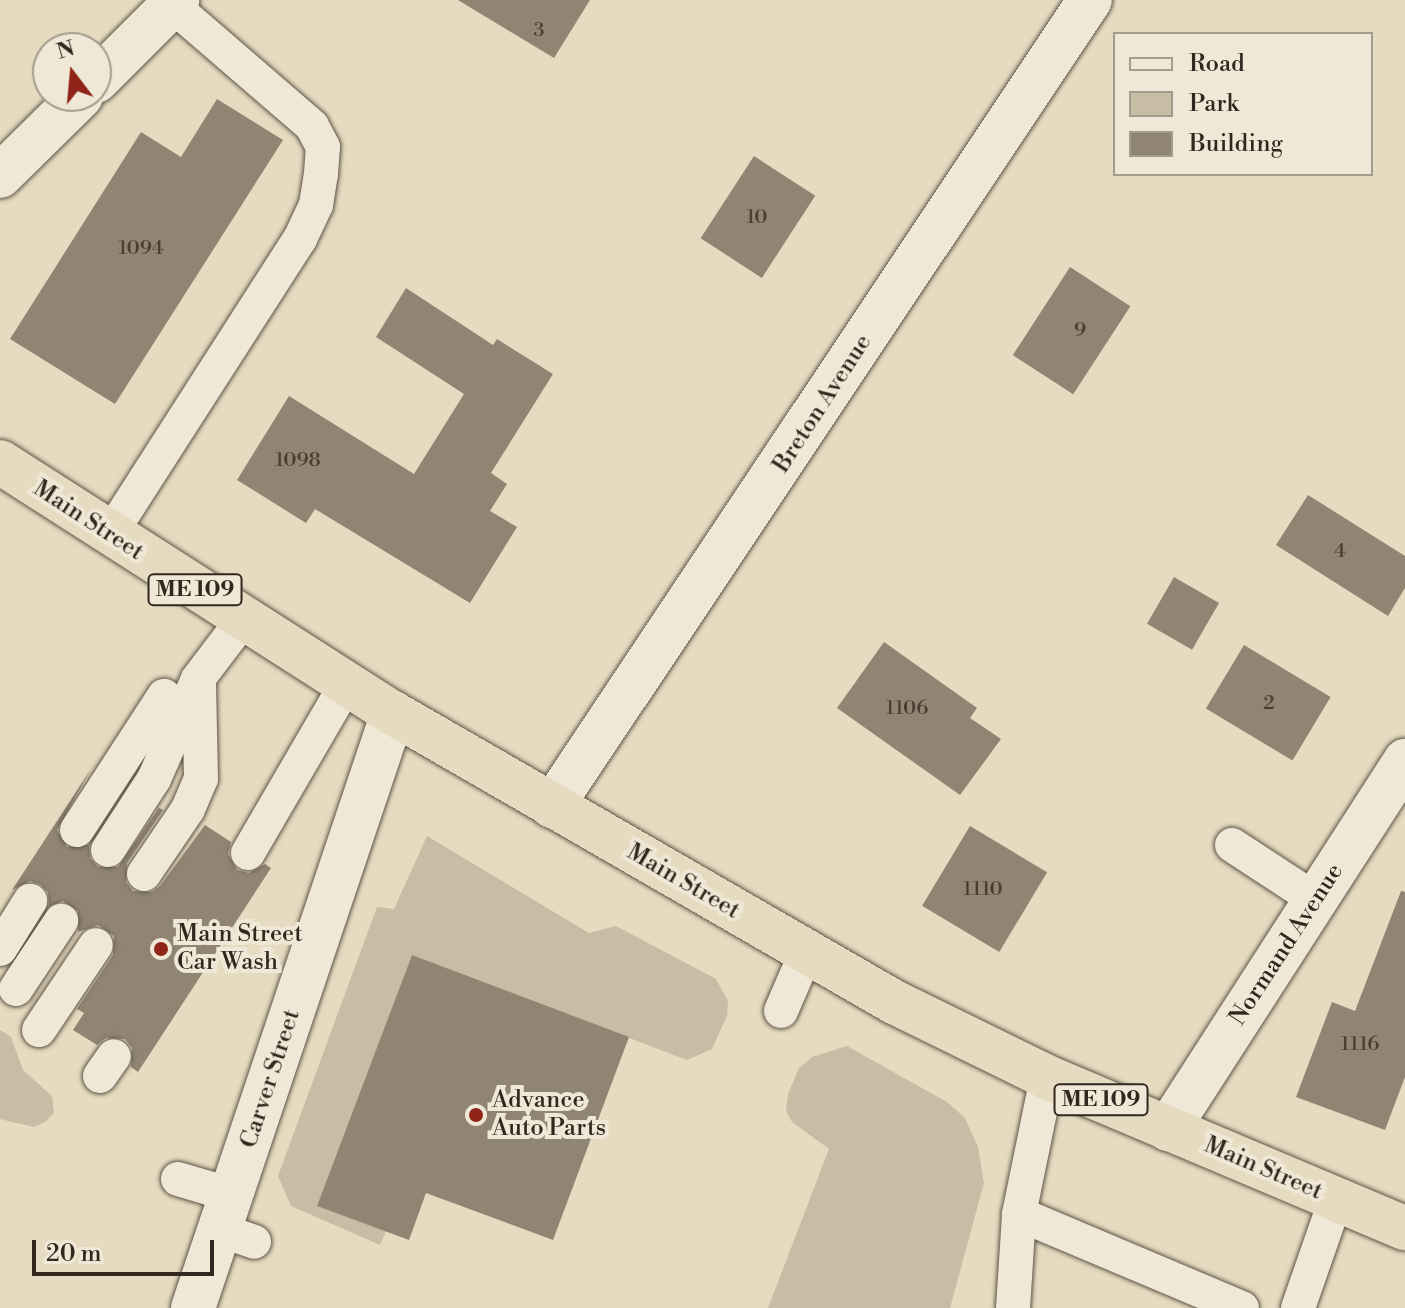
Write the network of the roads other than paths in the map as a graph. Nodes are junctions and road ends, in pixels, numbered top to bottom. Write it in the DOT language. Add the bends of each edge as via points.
graph roads {
  1 [pos="1090,0"];
  2 [pos="175,2"];
  3 [pos="112,65"];
  4 [pos="65,112"];
  5 [pos="0,176"];
  6 [pos="0,462"];
  7 [pos="109,536"];
  8 [pos="242,621"];
  9 [pos="198,679"];
  10 [pos="347,683"];
  11 [pos="164,696"];
  12 [pos="393,713"];
  13 [pos="1405,761"];
  14 [pos="552,806"];
  15 [pos="77,830"];
  16 [pos="1232,845"];
  17 [pos="108,850"];
  18 [pos="248,853"];
  19 [pos="144,874"];
  20 [pos="1316,900"];
  21 [pos="30,901"];
  22 [pos="61,921"];
  23 [pos="96,945"];
  24 [pos="0,949"];
  25 [pos="807,951"];
  26 [pos="16,989"];
  27 [pos="781,1011"];
  28 [pos="39,1030"];
  29 [pos="1047,1077"];
  30 [pos="1168,1129"];
  31 [pos="178,1179"];
  32 [pos="1336,1199"];
  33 [pos="1019,1214"];
  34 [pos="235,1222"];
  35 [pos="1405,1228"];
  36 [pos="193,1308"];
  37 [pos="1013,1308"];
  38 [pos="1242,1308"];
  39 [pos="1298,1308"];
  1 -- 14 [label="street, Breton Avenue"];
  2 -- 3 [label="street"];
  2 -- 7 [label="lane" via="312,126 323,147 321,174 316,205 300,239"];
  4 -- 5 [label="street"];
  6 -- 7 [label="highway, Main Street / ME 109"];
  7 -- 8 [label="highway, Main Street / ME 109"];
  8 -- 9 [label="lane"];
  8 -- 10 [label="highway, Main Street / ME 109"];
  9 -- 17 [label="lane" via="154,779"];
  9 -- 19 [label="lane" via="201,779 188,809"];
  10 -- 12 [label="highway, Main Street / ME 109"];
  10 -- 18 [label="lane"];
  11 -- 15 [label="lane"];
  12 -- 14 [label="highway, Main Street / ME 109"];
  12 -- 34 [label="street, Carver Street"];
  13 -- 20 [label="street, Normand Avenue"];
  14 -- 25 [label="highway, Main Street / ME 109"];
  16 -- 20 [label="lane"];
  20 -- 30 [label="street, Normand Avenue"];
  21 -- 24 [label="lane"];
  22 -- 26 [label="lane"];
  23 -- 28 [label="lane"];
  25 -- 27 [label="lane"];
  25 -- 29 [label="highway, Main Street / ME 109" via="894,1002"];
  29 -- 30 [label="highway, Main Street / ME 109"];
  29 -- 33 [label="lane"];
  30 -- 32 [label="highway, Main Street / ME 109"];
  31 -- 34 [label="lane"];
  32 -- 35 [label="highway, Main Street / ME 109"];
  32 -- 39 [label="lane"];
  33 -- 37 [label="lane"];
  33 -- 38 [label="lane"];
  34 -- 36 [label="street, Carver Street"];
}
